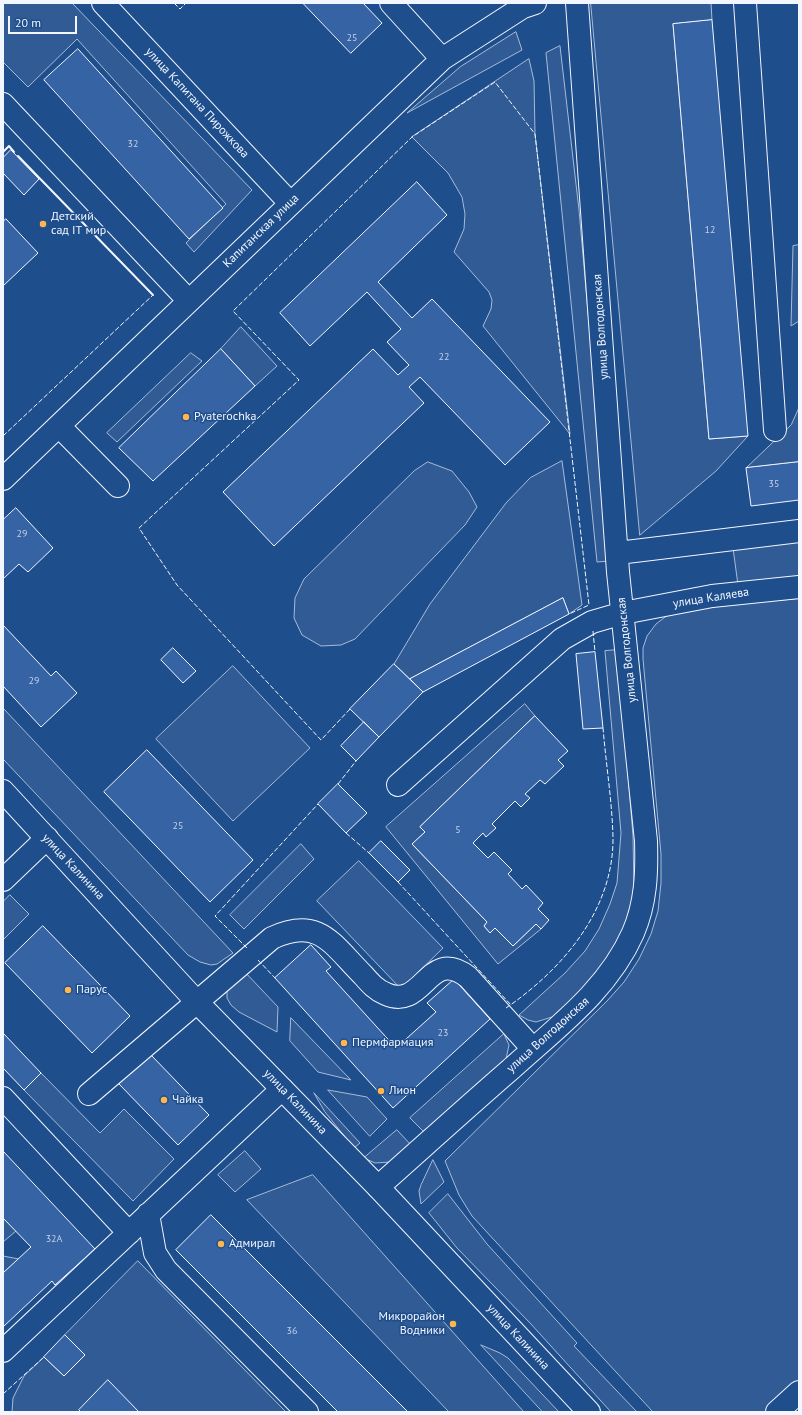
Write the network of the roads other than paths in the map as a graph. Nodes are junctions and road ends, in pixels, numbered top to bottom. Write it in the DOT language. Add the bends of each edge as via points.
graph roads {
  1 [pos="103,3"];
  2 [pos="391,3"];
  3 [pos="534,3"];
  4 [pos="577,3"];
  5 [pos="745,3"];
  6 [pos="442,59"];
  7 [pos="3,104"];
  8 [pos="290,203"];
  9 [pos="189,301"];
  10 [pos="59,426"];
  11 [pos="775,430"];
  12 [pos="3,479"];
  13 [pos="118,486"];
  14 [pos="799,531"];
  15 [pos="618,553"];
  16 [pos="799,587"];
  17 [pos="623,613"];
  18 [pos="398,785"];
  19 [pos="3,791"];
  20 [pos="47,838"];
  21 [pos="3,880"];
  22 [pos="196,1001"];
  23 [pos="533,1049"];
  24 [pos="282,1089"];
  25 [pos="89,1094"];
  26 [pos="3,1098"];
  27 [pos="378,1187"];
  28 [pos="148,1214"];
  29 [pos="129,1233"];
  30 [pos="3,1351"];
  31 [pos="799,1392"];
  32 [pos="307,1412"];
  33 [pos="589,1412"];
  34 [pos="777,1412"];
  1 -- 8 [label="street, улица Капитана Пирожкова"];
  2 -- 6 [label="street"];
  3 -- 6 [label="street, Капитанская улица"];
  4 -- 15 [label="street, улица Волгодонская"];
  5 -- 11 [label="street"];
  6 -- 8 [label="street, Капитанская улица"];
  7 -- 9 [label="street"];
  8 -- 9 [label="street, Капитанская улица"];
  9 -- 10 [label="street, Капитанская улица"];
  10 -- 12 [label="street, Капитанская улица"];
  10 -- 13 [label="street"];
  14 -- 15 [label="street"];
  15 -- 17 [label="street, улица Волгодонская"];
  16 -- 17 [label="street, улица Каляева" via="712,596"];
  17 -- 18 [label="street, улица Каляева" via="592,622 562,639"];
  17 -- 23 [label="street, улица Волгодонская" via="646,841 647,873 642,905 633,933 607,976 585,1002"];
  19 -- 20 [label="street, улица Калинина"];
  20 -- 21 [label="street"];
  20 -- 22 [label="street, улица Калинина"];
  22 -- 23 [label="street" via="272,938 294,930 307,929 318,932 374,987 391,996 408,996 437,971 448,968 458,970"];
  22 -- 24 [label="street, улица Калинина"];
  22 -- 25 [label="street"];
  23 -- 27 [label="street, улица Волгодонская"];
  24 -- 27 [label="street, улица Калинина"];
  24 -- 28 [label="street"];
  26 -- 29 [label="street"];
  27 -- 33 [label="street, улица Калинина"];
  28 -- 29 [label="street"];
  28 -- 32 [label="street" via="155,1253 166,1270"];
  29 -- 30 [label="street"];
  31 -- 34 [label="street"];
}
